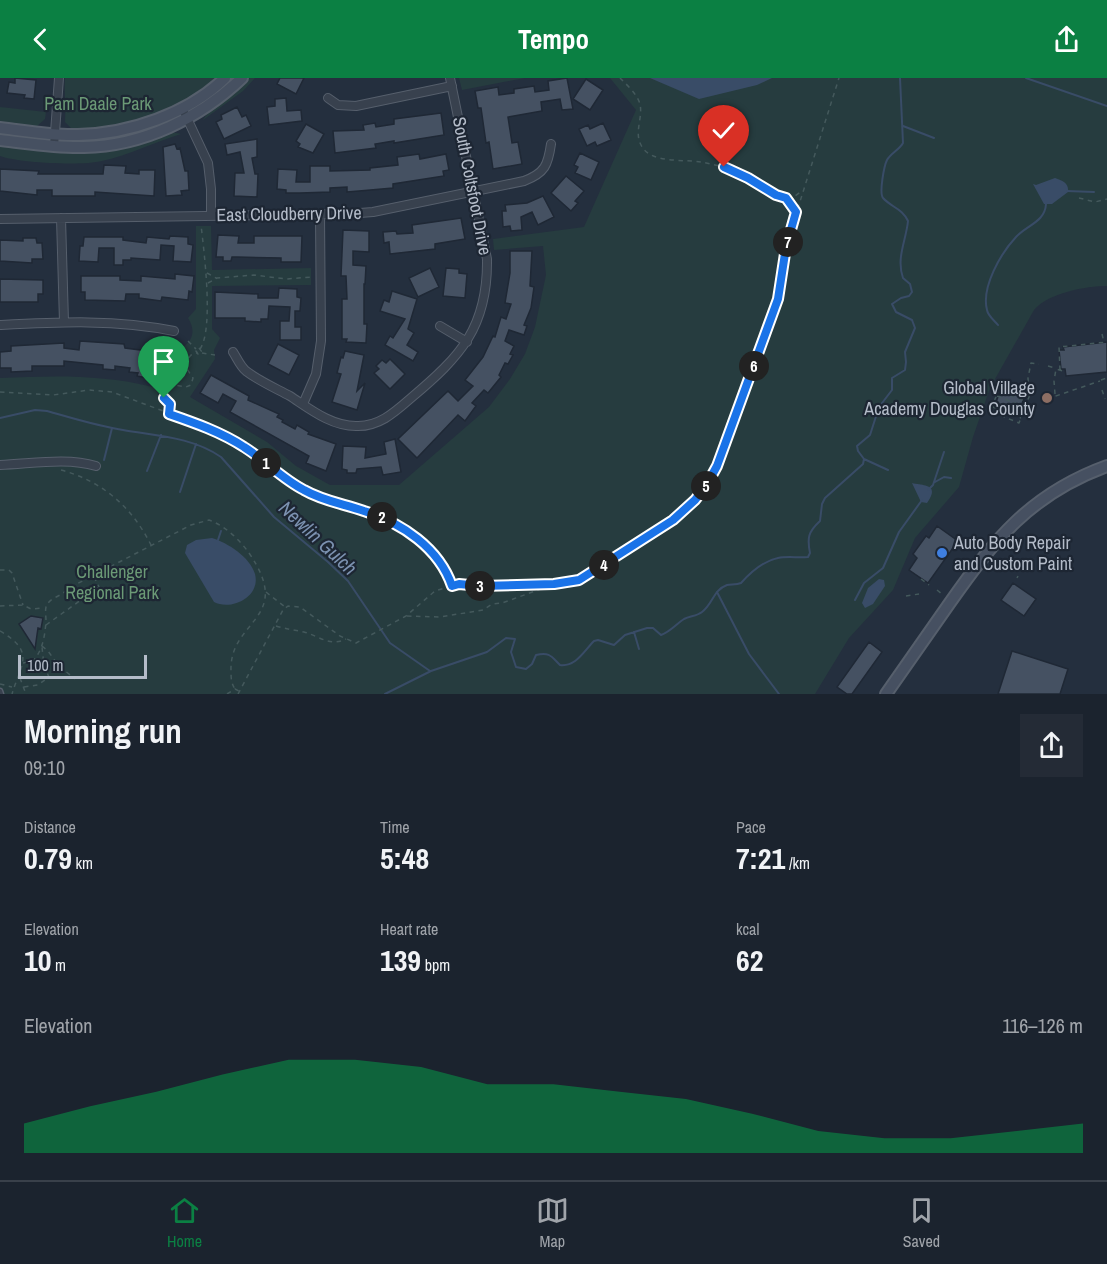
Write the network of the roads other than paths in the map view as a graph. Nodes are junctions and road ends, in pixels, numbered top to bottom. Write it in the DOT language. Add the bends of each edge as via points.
graph roads {
  1 [pos="59,78"];
  2 [pos="225,78"];
  3 [pos="242,78"];
  4 [pos="451,82"];
  5 [pos="328,98"];
  6 [pos="181,108"];
  7 [pos="187,118"];
  8 [pos="0,128"];
  9 [pos="54,134"];
  10 [pos="0,140"];
  11 [pos="551,144"];
  12 [pos="54,146"];
  13 [pos="474,192"];
  14 [pos="320,215"];
  15 [pos="211,216"];
  16 [pos="62,218"];
  17 [pos="0,219"];
  18 [pos="64,322"];
  19 [pos="0,325"];
  20 [pos="440,326"];
  21 [pos="174,331"];
  22 [pos="467,342"];
  23 [pos="233,352"];
  24 [pos="303,404"];
  25 [pos="0,465"];
  26 [pos="96,466"];
  27 [pos="1107,466"];
  28 [pos="886,694"];
  1 -- 9 [label="street"];
  2 -- 6 [label="street"];
  3 -- 7 [label="street"];
  4 -- 5 [label="street" via="356,106 338,105"];
  4 -- 13 [label="street, South Coltsfoot Drive"];
  6 -- 7 [label="street"];
  6 -- 9 [label="street" via="119,130"];
  7 -- 12 [label="street" via="127,141 96,147"];
  7 -- 15 [label="street" via="208,163"];
  8 -- 9 [label="street"];
  9 -- 12 [label="street"];
  10 -- 12 [label="street"];
  11 -- 13 [label="street, East Cloudberry Drive" via="549,161 537,175"];
  13 -- 14 [label="street, East Cloudberry Drive" via="373,212"];
  13 -- 22 [label="street, South Coltsfoot Drive" via="487,270 482,308"];
  14 -- 15 [label="street, East Cloudberry Drive"];
  14 -- 24 [label="street" via="321,341 316,374"];
  15 -- 16 [label="street, East Cloudberry Drive"];
  16 -- 17 [label="street, East Cloudberry Drive"];
  16 -- 18 [label="street"];
  18 -- 19 [label="street"];
  18 -- 21 [label="street" via="121,323"];
  20 -- 22 [label="street"];
  22 -- 24 [label="street, South Coltsfoot Drive" via="439,375 376,423 342,425"];
  23 -- 24 [label="street, South Coltsfoot Drive" via="244,370"];
  25 -- 26 [label="street" via="81,462"];
  27 -- 28 [label="street" via="1053,492 1007,529 967,578"];
}
